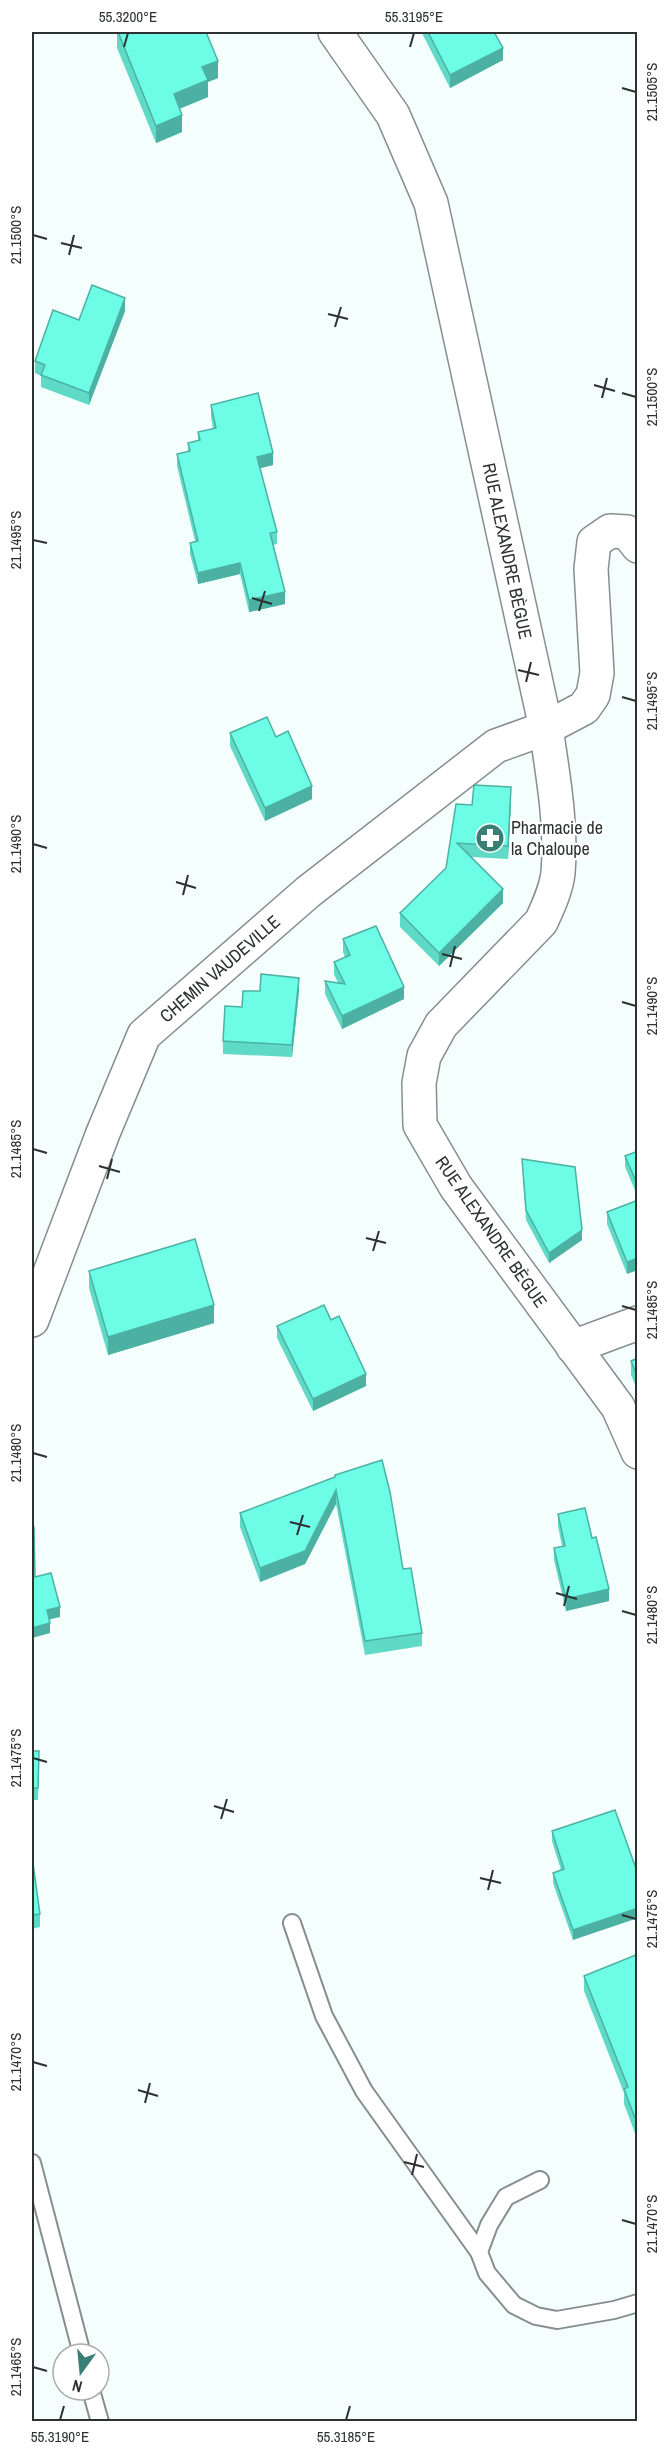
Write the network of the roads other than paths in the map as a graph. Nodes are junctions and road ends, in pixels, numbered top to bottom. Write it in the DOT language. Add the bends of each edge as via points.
graph roads {
  1 [pos="335,32"];
  2 [pos="638,546"];
  3 [pos="546,728"];
  4 [pos="32,1320"];
  5 [pos="638,1323"];
  6 [pos="573,1347"];
  7 [pos="638,1452"];
  8 [pos="292,1923"];
  9 [pos="33,2174"];
  10 [pos="540,2180"];
  11 [pos="479,2252"];
  12 [pos="638,2303"];
  13 [pos="79,2342"];
  14 [pos="94,2402"];
  15 [pos="99,2421"];
  1 -- 3 [label="main road, RUE ALEXANDRE BÈGUE" via="393,115 431,203"];
  2 -- 3 [label="main road, CHEMIN VAUDEVILLE" via="627,532 610,531 594,542 591,568 597,673 593,695 584,708"];
  3 -- 4 [label="main road, CHEMIN VAUDEVILLE" via="496,746 308,892 144,1035"];
  3 -- 6 [label="main road, RUE ALEXANDRE BÈGUE" via="557,802 558,874 551,901 540,922 441,1025 424,1056 419,1083 420,1125 456,1187"];
  5 -- 6 [label="main road"];
  6 -- 7 [label="main road, RUE ALEXANDRE BÈGUE" via="618,1407"];
  8 -- 11 [label="lane" via="324,2016 364,2091"];
  9 -- 13 [label="lane"];
  10 -- 11 [label="lane" via="506,2197"];
  11 -- 12 [label="lane" via="487,2273 514,2305 536,2316 557,2320"];
  14 -- 15 [label="lane"];
}
